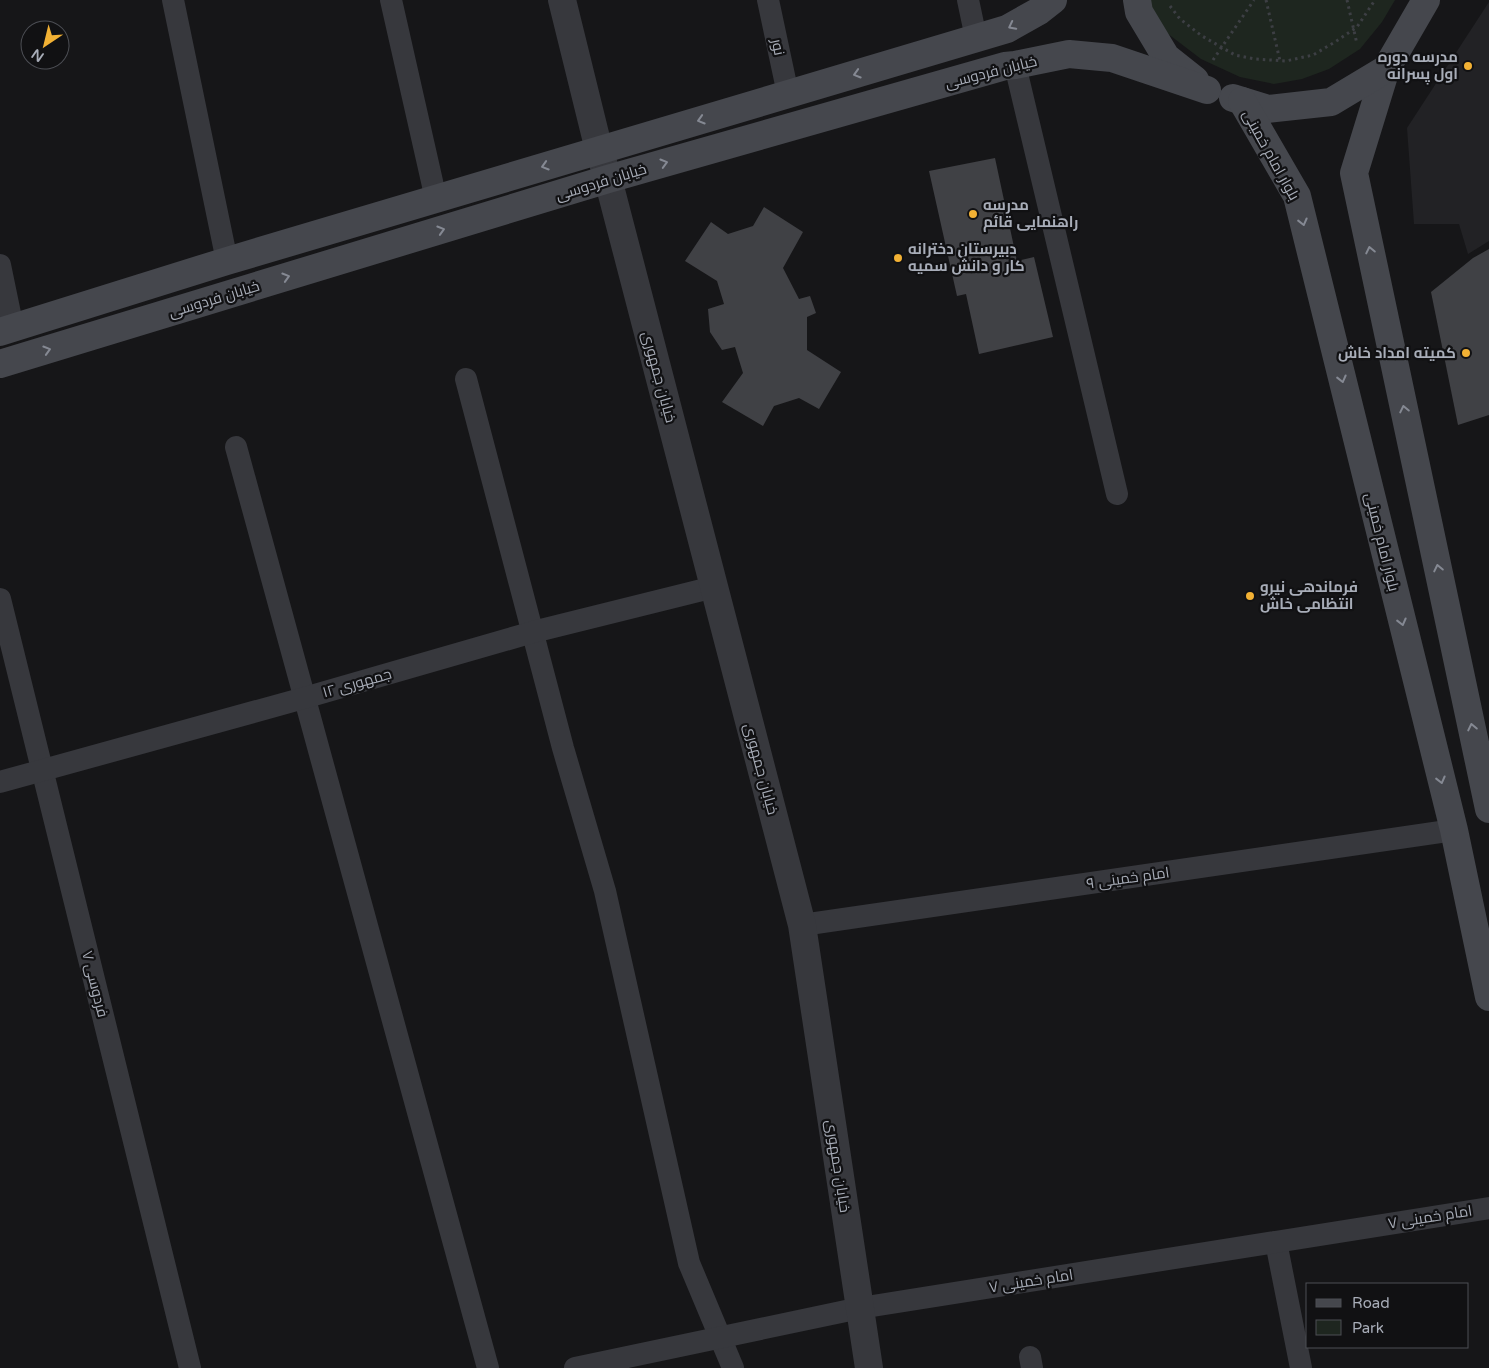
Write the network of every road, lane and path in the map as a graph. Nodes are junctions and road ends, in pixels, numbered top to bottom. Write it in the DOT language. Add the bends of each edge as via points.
graph roads {
  1 [pos="173,0"];
  2 [pos="391,0"];
  3 [pos="562,0"];
  4 [pos="768,0"];
  5 [pos="968,0"];
  6 [pos="1053,0"];
  7 [pos="1137,0"];
  8 [pos="1254,0"];
  9 [pos="1266,0"];
  10 [pos="1347,0"];
  11 [pos="1375,0"];
  12 [pos="1426,0"];
  13 [pos="1166,1"];
  14 [pos="1353,29"];
  15 [pos="976,38"];
  16 [pos="1356,44"];
  17 [pos="1222,47"];
  18 [pos="1280,60"];
  19 [pos="1211,62"];
  20 [pos="1015,65"];
  21 [pos="1386,69"];
  22 [pos="1206,90"];
  23 [pos="788,94"];
  24 [pos="1242,101"];
  25 [pos="599,150"];
  26 [pos="608,179"];
  27 [pos="436,200"];
  28 [pos="228,261"];
  29 [pos="0,265"];
  30 [pos="6,330"];
  31 [pos="0,364"];
  32 [pos="466,379"];
  33 [pos="236,447"];
  34 [pos="1117,494"];
  35 [pos="714,587"];
  36 [pos="0,600"];
  37 [pos="533,632"];
  38 [pos="304,698"];
  39 [pos="42,770"];
  40 [pos="0,782"];
  41 [pos="1489,809"];
  42 [pos="1454,830"];
  43 [pos="802,925"];
  44 [pos="1488,988"];
  45 [pos="1489,1208"];
  46 [pos="1276,1242"];
  47 [pos="860,1308"];
  48 [pos="720,1338"];
  49 [pos="190,1368"];
  50 [pos="488,1368"];
  51 [pos="574,1368"];
  52 [pos="733,1368"];
  53 [pos="869,1368"];
  54 [pos="1301,1368"];
  1 -- 28 [label="street"];
  2 -- 27 [label="street"];
  3 -- 25 [label="street"];
  4 -- 23 [label="street, نور"];
  5 -- 15 [label="street"];
  6 -- 15 [label="main road, خیابان فردوسی, one-way" via="1007,29"];
  7 -- 22 [label="main road" via="1139,12 1166,57"];
  8 -- 17 [label="path"];
  9 -- 18 [label="path"];
  10 -- 14 [label="path"];
  11 -- 14 [label="path"];
  12 -- 21 [label="main road"];
  13 -- 17 [label="path" via="1180,19"];
  14 -- 16 [label="path"];
  14 -- 18 [label="path" via="1313,54"];
  15 -- 23 [label="main road, خیابان فردوسی, one-way"];
  17 -- 18 [label="path" via="1235,55"];
  17 -- 19 [label="path"];
  20 -- 22 [label="main road, خیابان فردوسی" via="1069,54 1112,58"];
  26 -- 20 [label="main road, خیابان فردوسی, one-way" via="995,68"];
  20 -- 34 [label="street"];
  21 -- 24 [label="main road, خیابان فردوسی" via="1331,102 1268,109"];
  41 -- 21 [label="main road, one-way" via="1354,173"];
  22 -- 24 [label="main road, خیابان فردوسی"];
  23 -- 25 [label="main road, خیابان فردوسی, one-way"];
  24 -- 42 [label="main road, بلوار امام خمینی, one-way" via="1297,196"];
  25 -- 26 [label="street, خیابان جمهوری"];
  25 -- 27 [label="main road, خیابان فردوسی, one-way"];
  31 -- 26 [label="main road, خیابان فردوسی, one-way"];
  26 -- 35 [label="street, خیابان جمهوری"];
  27 -- 28 [label="main road, خیابان فردوسی"];
  28 -- 30 [label="main road, خیابان فردوسی"];
  29 -- 30 [label="street"];
  32 -- 37 [label="street"];
  33 -- 38 [label="street"];
  35 -- 37 [label="street, جمهوری ۱۲"];
  35 -- 43 [label="street, خیابان جمهوری"];
  36 -- 39 [label="street, فردوسی ۷"];
  37 -- 38 [label="street, جمهوری ۱۲"];
  37 -- 48 [label="street" via="605,892 689,1263"];
  38 -- 39 [label="street, جمهوری ۱۲"];
  38 -- 50 [label="street"];
  39 -- 40 [label="street, جمهوری ۱۲"];
  39 -- 49 [label="street, فردوسی ۷"];
  42 -- 43 [label="street, امام خمینی ۹"];
  42 -- 44 [label="main road, بلوار امام خمینی"];
  43 -- 47 [label="street, خیابان جمهوری"];
  45 -- 46 [label="street, امام خمینی ۷"];
  46 -- 47 [label="street, امام خمینی ۷"];
  46 -- 54 [label="street"];
  47 -- 48 [label="street, امام خمینی ۷"];
  47 -- 53 [label="street, خیابان جمهوری"];
  48 -- 51 [label="street, امام خمینی ۷"];
  48 -- 52 [label="street"];
}
